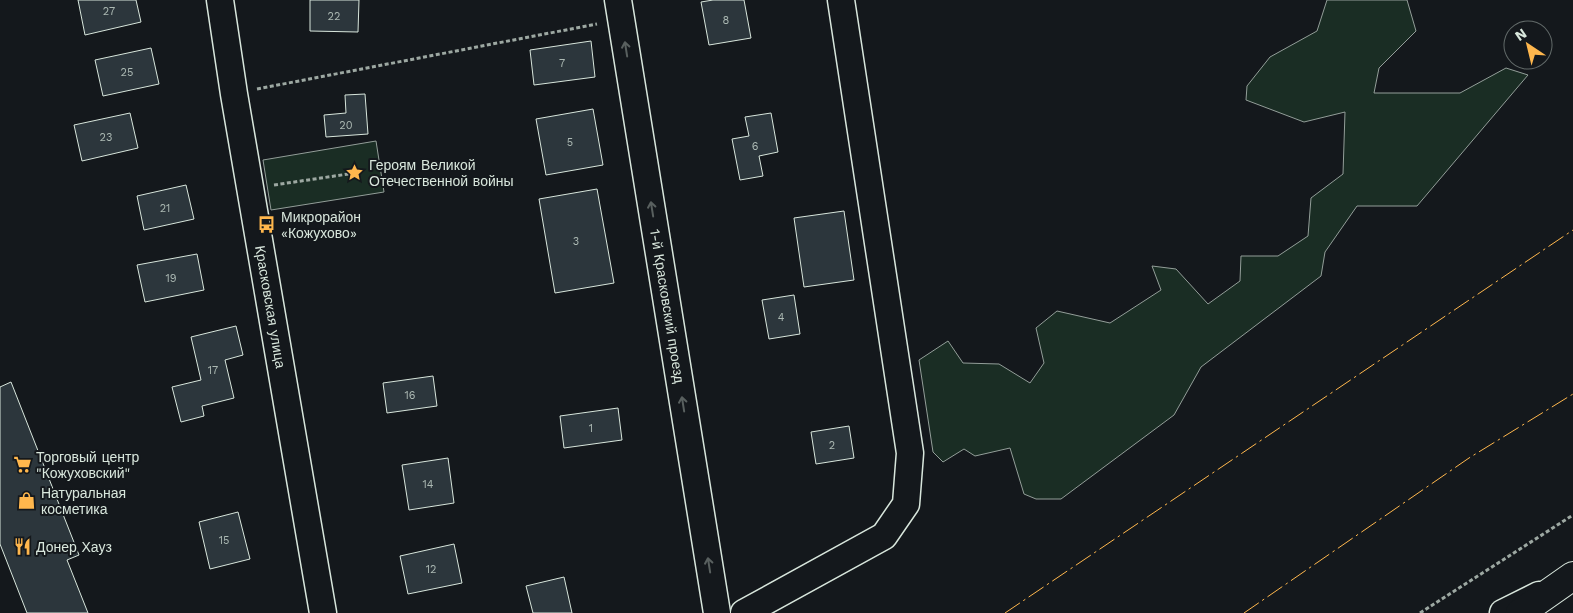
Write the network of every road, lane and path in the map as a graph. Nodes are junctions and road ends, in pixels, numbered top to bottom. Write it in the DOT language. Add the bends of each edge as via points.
graph roads {
  1 [pos="220,0"];
  2 [pos="841,0"];
  3 [pos="620,10"];
  4 [pos="234,94"];
  5 [pos="355,173"];
  6 [pos="267,186"];
  7 [pos="1573,514"];
  8 [pos="1566,580"];
  9 [pos="323,613"];
  10 [pos="717,613"];
  11 [pos="744,613"];
  12 [pos="1420,613"];
  13 [pos="1503,613"];
  14 [pos="1520,613"];
  1 -- 4 [label="street, Красковская улица"];
  2 -- 11 [label="street" via="910,453 906,504 884,536"];
  3 -- 4 [label="path"];
  10 -- 3 [label="street, 1-й Красковский проезд, one-way"];
  4 -- 9 [label="street, Красковская улица"];
  5 -- 6 [label="path"];
  7 -- 12 [label="path"];
  8 -- 13 [label="street"];
  8 -- 14 [label="highway"];
}
